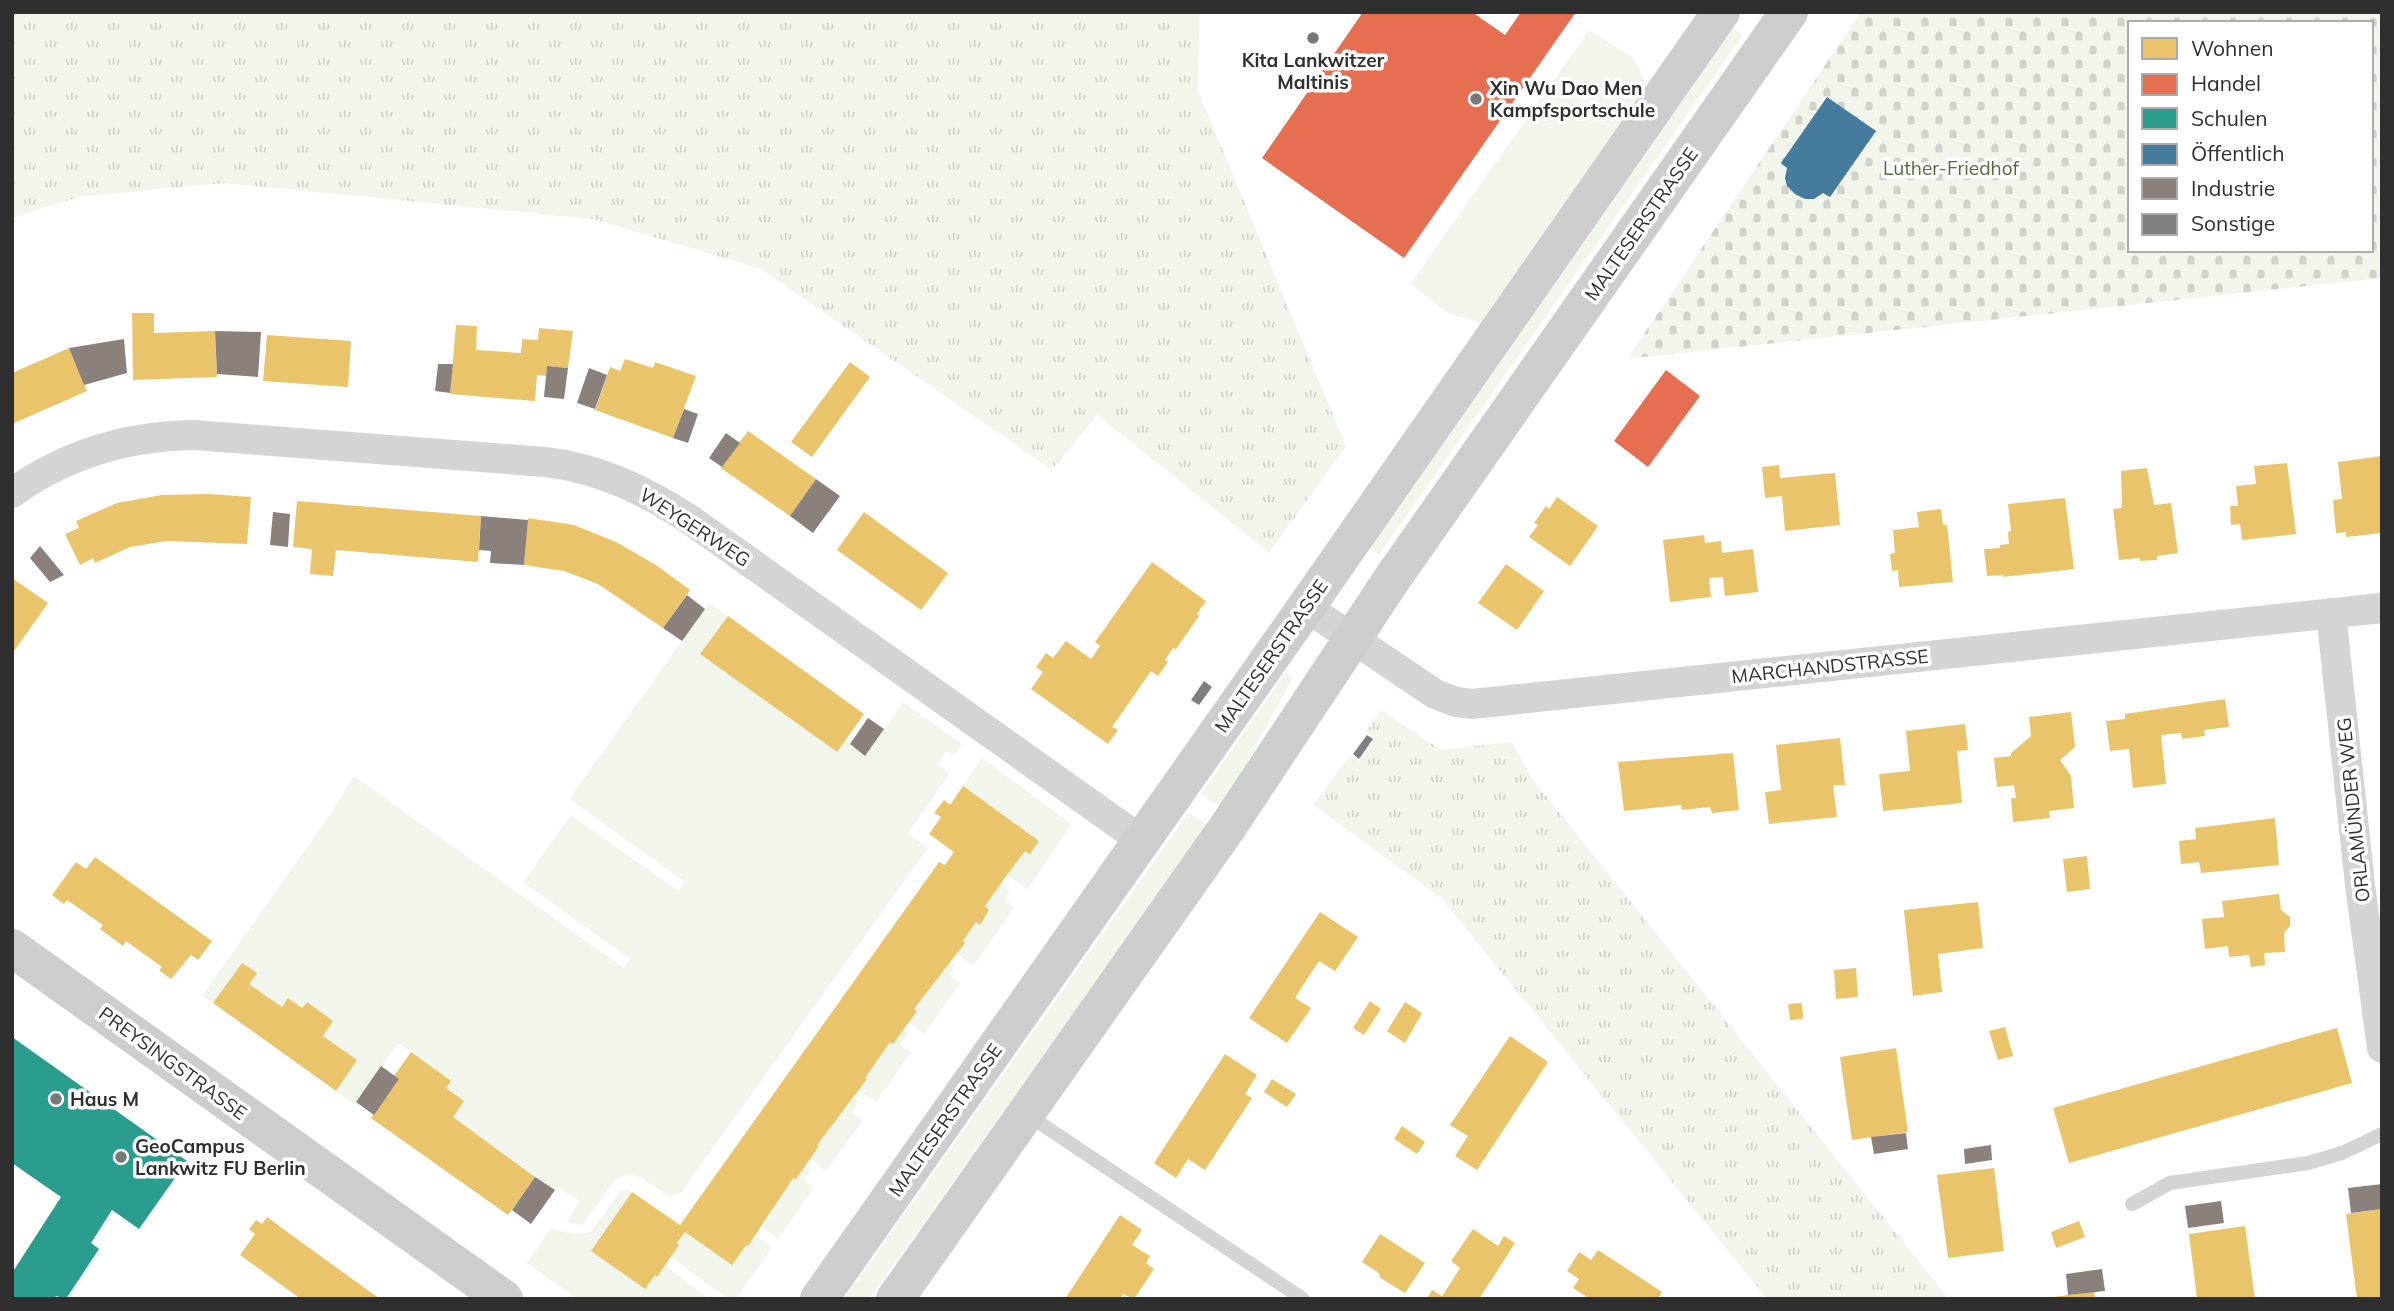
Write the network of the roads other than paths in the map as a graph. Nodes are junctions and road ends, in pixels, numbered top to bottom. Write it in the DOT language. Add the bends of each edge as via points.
graph roads {
  1 [pos="1721,12"];
  2 [pos="1789,12"];
  3 [pos="12,493"];
  4 [pos="1307,607"];
  5 [pos="2382,608"];
  6 [pos="2331,613"];
  7 [pos="1353,639"];
  8 [pos="1141,841"];
  9 [pos="12,948"];
  10 [pos="2382,1048"];
  11 [pos="1026,1113"];
  12 [pos="2382,1134"];
  13 [pos="2132,1204"];
  14 [pos="504,1299"];
  15 [pos="818,1299"];
  16 [pos="895,1299"];
  17 [pos="1303,1299"];
  1 -- 4 [label="main road, MALTESERSTRASSE"];
  2 -- 7 [label="main road, MALTESERSTRASSE"];
  3 -- 8 [label="street, WEYGERWEG" via="67,460 158,436 545,462 592,471 625,482 688,519"];
  4 -- 7 [label="street, MARCHANDSTRASSE"];
  4 -- 8 [label="main road, MALTESERSTRASSE"];
  5 -- 6 [label="street, MARCHANDSTRASSE"];
  6 -- 7 [label="street, MARCHANDSTRASSE" via="1472,704 1435,694"];
  6 -- 10 [label="street, ORLAMÜNDER WEG"];
  7 -- 11 [label="main road, MALTESERSTRASSE" via="1229,825"];
  8 -- 15 [label="main road, MALTESERSTRASSE"];
  9 -- 14 [label="main road, PREYSINGSTRASSE"];
  11 -- 16 [label="main road, MALTESERSTRASSE"];
  11 -- 17 [label="lane"];
  12 -- 13 [label="lane" via="2308,1163 2171,1183"];
}
